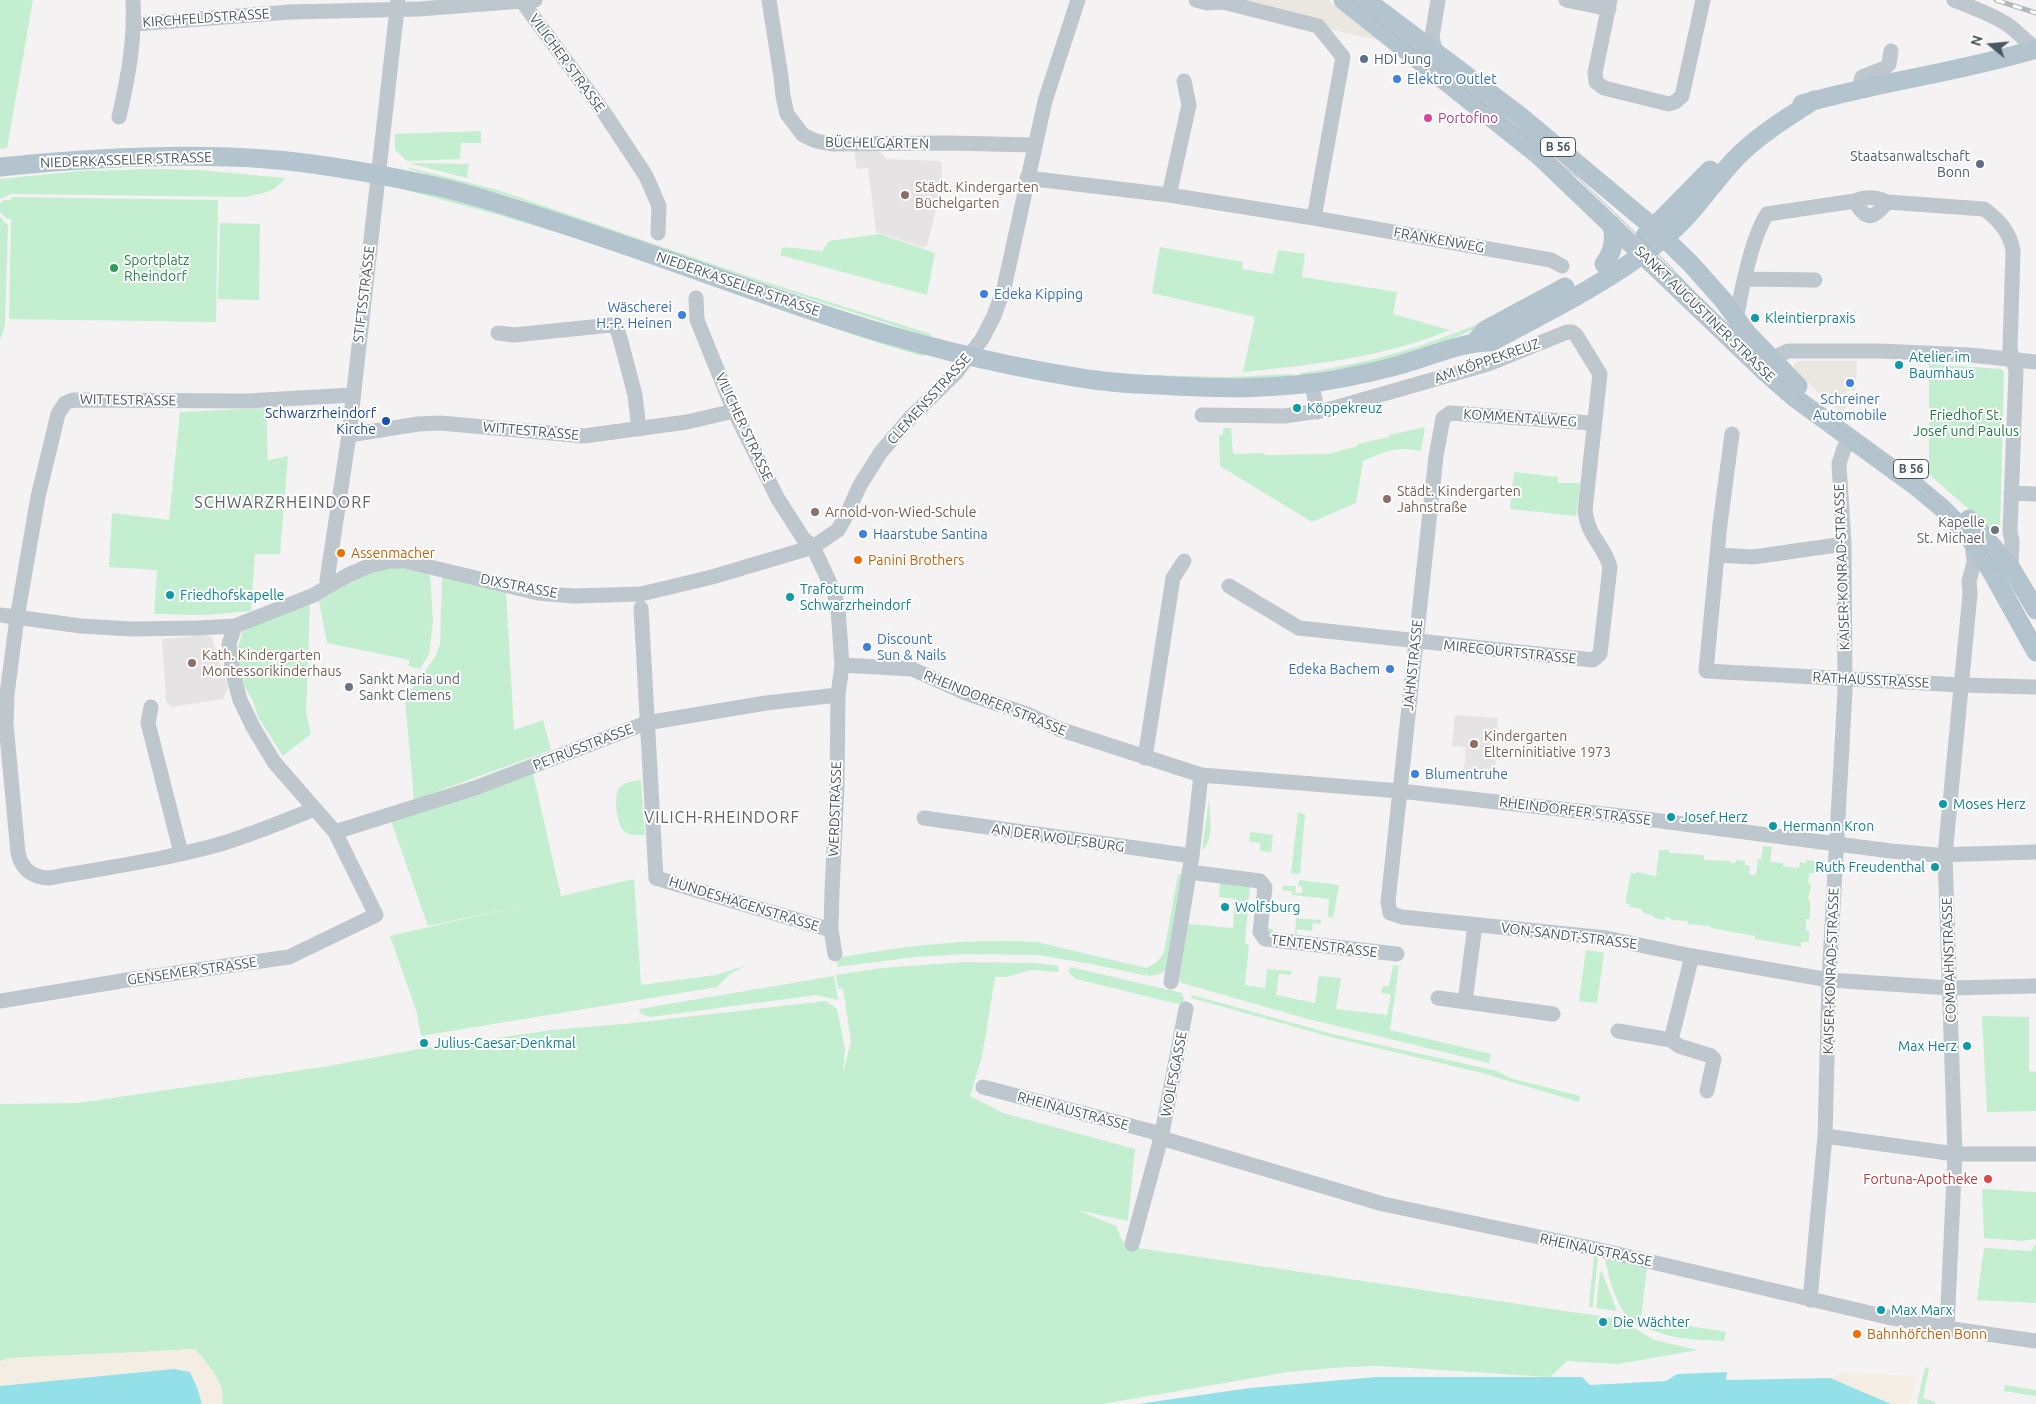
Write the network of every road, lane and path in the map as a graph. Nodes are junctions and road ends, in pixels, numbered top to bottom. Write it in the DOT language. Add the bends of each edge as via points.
graph roads {
  1 [pos="134,0"];
  2 [pos="770,0"];
  3 [pos="1078,0"];
  4 [pos="1196,0"];
  5 [pos="1343,0"];
  6 [pos="1366,0"];
  7 [pos="1438,0"];
  8 [pos="1566,0"];
  9 [pos="1703,0"];
  10 [pos="1954,0"];
  11 [pos="526,1"];
  12 [pos="1609,4"];
  13 [pos="398,5"];
  14 [pos="1433,22"];
  15 [pos="134,24"];
  16 [pos="1408,33"];
  17 [pos="2036,49"];
  18 [pos="1891,51"];
  19 [pos="1436,52"];
  20 [pos="1184,81"];
  21 [pos="1860,88"];
  22 [pos="119,117"];
  23 [pos="1034,145"];
  24 [pos="0,167"];
  25 [pos="378,175"];
  26 [pos="1027,178"];
  27 [pos="1169,195"];
  28 [pos="1687,205"];
  29 [pos="1630,208"];
  30 [pos="1314,218"];
  31 [pos="1611,224"];
  32 [pos="658,233"];
  33 [pos="1660,233"];
  34 [pos="1638,249"];
  35 [pos="1691,264"];
  36 [pos="1562,266"];
  37 [pos="1606,270"];
  38 [pos="1662,273"];
  39 [pos="1745,279"];
  40 [pos="1815,280"];
  41 [pos="696,298"];
  42 [pos="1736,320"];
  43 [pos="498,333"];
  44 [pos="968,357"];
  45 [pos="1771,359"];
  46 [pos="2013,360"];
  47 [pos="2036,362"];
  48 [pos="1318,382"];
  49 [pos="351,401"];
  50 [pos="734,411"];
  51 [pos="1322,411"];
  52 [pos="1202,415"];
  53 [pos="1443,418"];
  54 [pos="638,429"];
  55 [pos="386,430"];
  56 [pos="1594,430"];
  57 [pos="1732,434"];
  58 [pos="348,435"];
  59 [pos="1858,444"];
  60 [pos="2011,492"];
  61 [pos="2036,494"];
  62 [pos="1844,544"];
  63 [pos="812,548"];
  64 [pos="1717,555"];
  65 [pos="1992,557"];
  66 [pos="1184,560"];
  67 [pos="1229,586"];
  68 [pos="328,587"];
  69 [pos="642,608"];
  70 [pos="2036,610"];
  71 [pos="0,615"];
  72 [pos="18,618"];
  73 [pos="234,626"];
  74 [pos="1415,641"];
  75 [pos="2036,652"];
  76 [pos="842,665"];
  77 [pos="1845,679"];
  78 [pos="1961,685"];
  79 [pos="2036,687"];
  80 [pos="838,694"];
  81 [pos="151,707"];
  82 [pos="646,723"];
  83 [pos="1146,758"];
  84 [pos="1202,775"];
  85 [pos="1400,792"];
  86 [pos="314,809"];
  87 [pos="924,818"];
  88 [pos="335,832"];
  89 [pos="1836,843"];
  90 [pos="2036,852"];
  91 [pos="181,853"];
  92 [pos="1946,855"];
  93 [pos="1192,856"];
  94 [pos="1189,872"];
  95 [pos="1390,913"];
  96 [pos="1475,925"];
  97 [pos="831,930"];
  98 [pos="835,954"];
  99 [pos="1397,954"];
  100 [pos="1692,956"];
  101 [pos="1829,980"];
  102 [pos="1171,982"];
  103 [pos="2036,986"];
  104 [pos="1950,988"];
  105 [pos="1438,998"];
  106 [pos="0,1001"];
  107 [pos="1464,1002"];
  108 [pos="1186,1009"];
  109 [pos="1553,1014"];
  110 [pos="1618,1031"];
  111 [pos="1671,1040"];
  112 [pos="983,1087"];
  113 [pos="1708,1091"];
  114 [pos="1825,1136"];
  115 [pos="1161,1138"];
  116 [pos="1955,1154"];
  117 [pos="2036,1154"];
  118 [pos="1132,1244"];
  119 [pos="1810,1300"];
  120 [pos="1947,1328"];
  121 [pos="2036,1341"];
  1 -- 15 [label="street"];
  2 -- 23 [label="street, BÜCHELGARTEN" via="782,96 787,114 803,135 816,142 832,144"];
  3 -- 23 [label="street, CLEMENSSTRASSE" via="1044,101"];
  4 -- 30 [label="street" via="1223,2 1318,26 1343,57"];
  5 -- 31 [label="main road, SANKT AUGUSTINER STRASSE / B 56" via="1538,154"];
  6 -- 16 [label="main road, SANKT AUGUSTINER STRASSE / B 56"];
  7 -- 14 [label="street"];
  8 -- 12 [label="street"];
  9 -- 12 [label="street" via="1682,96 1672,103 1604,88 1596,82"];
  10 -- 17 [label="street" via="2004,22"];
  11 -- 13 [label="street, KIRCHFELDSTRASSE"];
  11 -- 32 [label="street, VILICHER STRASSE" via="646,176 659,206"];
  13 -- 15 [label="street, KIRCHFELDSTRASSE"];
  13 -- 25 [label="street, STIFTSSTRASSE"];
  14 -- 16 [label="street" via="1426,31"];
  14 -- 19 [label="street"];
  15 -- 22 [label="street" via="130,66"];
  16 -- 19 [label="main road, SANKT AUGUSTINER STRASSE / B 56"];
  17 -- 21 [label="main road, NIEDERKASSELER STRASSE"];
  18 -- 21 [label="street" via="1889,64 1862,78"];
  19 -- 29 [label="main road, SANKT AUGUSTINER STRASSE / B 56" via="1519,115"];
  20 -- 27 [label="street" via="1189,106"];
  21 -- 28 [label="main road, NIEDERKASSELER STRASSE" via="1771,115 1739,140"];
  23 -- 26 [label="street, CLEMENSSTRASSE"];
  24 -- 25 [label="main road, NIEDERKASSELER STRASSE" via="83,159 233,157 318,164"];
  25 -- 44 [label="main road, NIEDERKASSELER STRASSE" via="497,203 823,314"];
  25 -- 49 [label="street, STIFTSSTRASSE"];
  26 -- 27 [label="street, FRANKENWEG"];
  26 -- 44 [label="street, CLEMENSSTRASSE" via="1004,288 982,339"];
  27 -- 30 [label="street, FRANKENWEG"];
  28 -- 29 [label="main road"];
  28 -- 33 [label="main road, NIEDERKASSELER STRASSE"];
  28 -- 35 [label="main road" via="1685,236"];
  29 -- 33 [label="main road, SANKT AUGUSTINER STRASSE / B 56"];
  30 -- 36 [label="street, FRANKENWEG" via="1551,260"];
  31 -- 34 [label="main road, SANKT AUGUSTINER STRASSE / B 56"];
  31 -- 37 [label="main road" via="1614,233"];
  33 -- 34 [label="main road, NIEDERKASSELER STRASSE"];
  33 -- 35 [label="main road, SANKT AUGUSTINER STRASSE / B 56"];
  34 -- 37 [label="main road, NIEDERKASSELER STRASSE"];
  34 -- 38 [label="main road, SANKT AUGUSTINER STRASSE / B 56"];
  35 -- 42 [label="main road, SANKT AUGUSTINER STRASSE / B 56"];
  37 -- 38 [label="main road"];
  37 -- 48 [label="main road, NIEDERKASSELER STRASSE" via="1486,330 1475,342 1399,366"];
  38 -- 59 [label="main road, SANKT AUGUSTINER STRASSE / B 56" via="1764,371"];
  39 -- 40 [label="street"];
  39 -- 42 [label="street"];
  39 -- 46 [label="street, COMBAHNSTRASSE" via="1767,214 1855,201 1861,212 1870,216 1887,202 1984,209 2004,228 2012,241 2010,349"];
  41 -- 50 [label="street, VILICHER STRASSE" via="697,320"];
  42 -- 45 [label="main road, SANKT AUGUSTINER STRASSE / B 56"];
  43 -- 54 [label="street" via="514,335 611,324 617,329 635,395"];
  44 -- 48 [label="main road, NIEDERKASSELER STRASSE" via="1077,378 1128,384 1210,389"];
  44 -- 63 [label="street, CLEMENSSTRASSE" via="881,452 838,530"];
  45 -- 46 [label="street" via="1788,351 1879,351"];
  45 -- 65 [label="main road, SANKT AUGUSTINER STRASSE / B 56" via="1800,389 1924,478 1970,520"];
  46 -- 47 [label="street"];
  46 -- 60 [label="street, COMBAHNSTRASSE" via="2016,371"];
  48 -- 51 [label="street"];
  49 -- 55 [label="street, WITTESTRASSE" via="358,426"];
  49 -- 58 [label="street, STIFTSSTRASSE"];
  49 -- 72 [label="street, WITTESTRASSE" via="73,400 65,403 58,414 38,497"];
  50 -- 54 [label="street, WITTESTRASSE"];
  50 -- 63 [label="street, VILICHER STRASSE" via="778,499"];
  51 -- 52 [label="street, AM KÖPPEKREUZ" via="1284,416"];
  51 -- 56 [label="street, AM KÖPPEKREUZ" via="1488,364 1572,332 1600,374"];
  53 -- 56 [label="street, KOMMENTALWEG" via="1450,412 1564,420 1591,424"];
  53 -- 74 [label="street, JAHNSTRASSE"];
  54 -- 55 [label="street, WITTESTRASSE" via="584,436 440,423"];
  55 -- 58 [label="street, WITTESTRASSE"];
  56 -- 74 [label="street, MIRECOURTSTRASSE" via="1586,520 1590,534 1607,557 1610,567 1600,654 1592,660"];
  57 -- 64 [label="street"];
  58 -- 68 [label="street, STIFTSSTRASSE"];
  59 -- 62 [label="street, KAISER-KONRAD-STRASSE" via="1844,448 1839,464"];
  59 -- 65 [label="main road, SANKT AUGUSTINER STRASSE / B 56" via="1941,507"];
  60 -- 61 [label="street"];
  60 -- 65 [label="street, COMBAHNSTRASSE" via="2010,532"];
  62 -- 64 [label="street" via="1752,557"];
  62 -- 77 [label="street, KAISER-KONRAD-STRASSE"];
  63 -- 68 [label="street, DIXSTRASSE" via="641,594 573,596 538,593 390,561 369,566"];
  63 -- 76 [label="street" via="834,592"];
  64 -- 77 [label="street, RATHAUSSTRASSE" via="1706,671"];
  65 -- 70 [label="main road, SANKT AUGUSTINER STRASSE / B 56"];
  65 -- 75 [label="main road, SANKT AUGUSTINER STRASSE / B 56"];
  65 -- 78 [label="street, COMBAHNSTRASSE" via="1970,594"];
  66 -- 83 [label="street" via="1173,578"];
  67 -- 74 [label="street, MIRECOURTSTRASSE" via="1299,628"];
  68 -- 73 [label="street, DIXSTRASSE"];
  69 -- 82 [label="street, HUNDESHAGENSTRASSE"];
  71 -- 72 [label="street, DIXSTRASSE"];
  72 -- 73 [label="street, DIXSTRASSE" via="131,629"];
  72 -- 91 [label="street" via="6,724 21,864 38,878 49,878"];
  73 -- 86 [label="street" via="229,644 232,674 240,700 274,762"];
  74 -- 85 [label="street, JAHNSTRASSE"];
  76 -- 80 [label="street, WERDSTRASSE"];
  76 -- 83 [label="street, RHEINDORFER STRASSE" via="912,670 1059,729"];
  77 -- 78 [label="street, RATHAUSSTRASSE"];
  77 -- 89 [label="street, KAISER-KONRAD-STRASSE"];
  78 -- 79 [label="street, RATHAUSSTRASSE"];
  78 -- 92 [label="street, COMBAHNSTRASSE"];
  80 -- 82 [label="street, PETRUSSTRASSE"];
  80 -- 97 [label="street, WERDSTRASSE"];
  81 -- 91 [label="street" via="148,723"];
  82 -- 88 [label="street, PETRUSSTRASSE" via="474,788"];
  82 -- 97 [label="street, HUNDESHAGENSTRASSE" via="656,878"];
  83 -- 84 [label="street, RHEINDORFER STRASSE"];
  84 -- 85 [label="street, RHEINDORFER STRASSE"];
  84 -- 93 [label="street"];
  85 -- 89 [label="street, RHEINDORFER STRASSE"];
  85 -- 95 [label="street, JAHNSTRASSE" via="1388,902"];
  86 -- 88 [label="street"];
  86 -- 91 [label="street" via="217,845"];
  87 -- 93 [label="street, AN DER WOLFSBURG"];
  88 -- 106 [label="street, GENSEMER STRASSE" via="376,915 288,957"];
  89 -- 92 [label="street, RHEINDORFER STRASSE"];
  89 -- 101 [label="street, KAISER-KONRAD-STRASSE"];
  90 -- 92 [label="street, RHEINDORFER STRASSE"];
  92 -- 104 [label="street, COMBAHNSTRASSE"];
  93 -- 94 [label="street"];
  94 -- 99 [label="street, TENTENSTRASSE" via="1260,881 1265,887 1260,932 1266,939"];
  94 -- 102 [label="street"];
  95 -- 96 [label="street, VON-SANDT-STRASSE"];
  96 -- 100 [label="street, VON-SANDT-STRASSE" via="1606,938"];
  96 -- 107 [label="street"];
  97 -- 98 [label="street, WERDSTRASSE"];
  100 -- 101 [label="street, VON-SANDT-STRASSE"];
  100 -- 111 [label="street"];
  101 -- 104 [label="street, VON-SANDT-STRASSE"];
  101 -- 114 [label="street, KAISER-KONRAD-STRASSE"];
  103 -- 104 [label="street, VON-SANDT-STRASSE"];
  104 -- 116 [label="street, COMBAHNSTRASSE"];
  105 -- 107 [label="street"];
  107 -- 109 [label="street"];
  108 -- 115 [label="street, WOLFSGASSE"];
  110 -- 111 [label="street"];
  111 -- 113 [label="street" via="1678,1046 1714,1059"];
  112 -- 115 [label="street, RHEINAUSTRASSE" via="1154,1132"];
  114 -- 116 [label="street"];
  114 -- 119 [label="street, KAISER-KONRAD-STRASSE"];
  115 -- 118 [label="street"];
  115 -- 119 [label="street, RHEINAUSTRASSE" via="1383,1204 1596,1249"];
  116 -- 117 [label="street"];
  116 -- 120 [label="street, COMBAHNSTRASSE"];
  119 -- 120 [label="street, RHEINAUSTRASSE"];
  120 -- 121 [label="street, RHEINAUSTRASSE"];
}
